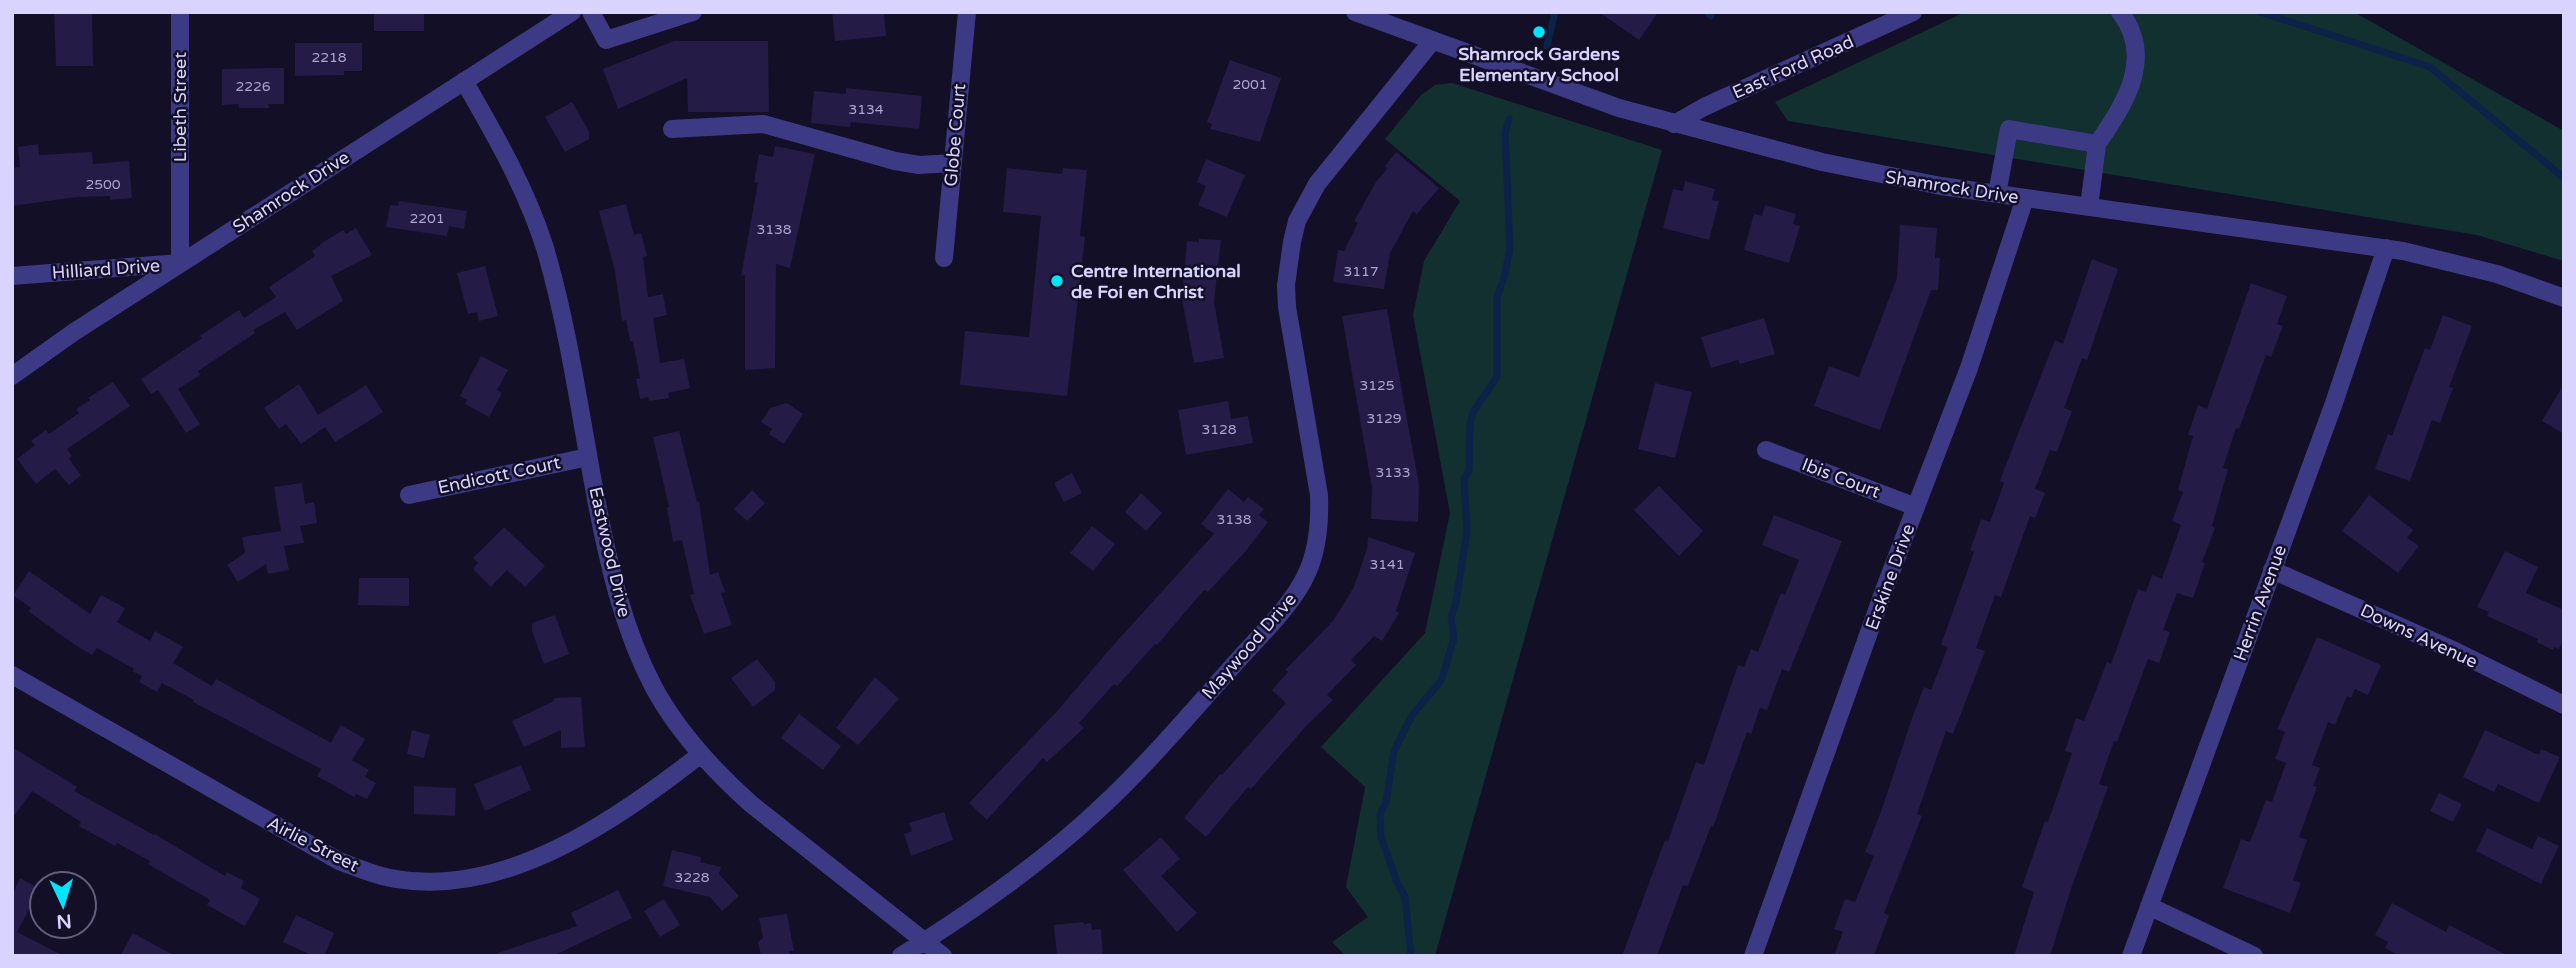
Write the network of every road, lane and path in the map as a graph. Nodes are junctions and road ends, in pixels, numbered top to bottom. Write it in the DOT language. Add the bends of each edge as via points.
graph roads {
  1 [pos="180,12"];
  2 [pos="592,12"];
  3 [pos="693,12"];
  4 [pos="967,12"];
  5 [pos="1355,12"];
  6 [pos="1913,12"];
  7 [pos="2120,12"];
  8 [pos="565,14"];
  9 [pos="1433,40"];
  10 [pos="464,81"];
  11 [pos="1674,124"];
  12 [pos="672,128"];
  13 [pos="2097,144"];
  14 [pos="953,163"];
  15 [pos="1997,194"];
  16 [pos="2025,198"];
  17 [pos="181,202"];
  18 [pos="2089,207"];
  19 [pos="2386,248"];
  20 [pos="944,258"];
  21 [pos="180,263"];
  22 [pos="12,276"];
  23 [pos="2564,298"];
  24 [pos="12,376"];
  25 [pos="1766,450"];
  26 [pos="588,457"];
  27 [pos="409,495"];
  28 [pos="1916,507"];
  29 [pos="2272,570"];
  30 [pos="12,675"];
  31 [pos="2564,705"];
  32 [pos="701,754"];
  33 [pos="2149,906"];
  34 [pos="925,941"];
  35 [pos="901,956"];
  36 [pos="943,956"];
  37 [pos="1753,956"];
  38 [pos="2131,956"];
  39 [pos="2254,956"];
  1 -- 17 [label="street, Libeth Street"];
  2 -- 3 [label="street" via="606,40"];
  4 -- 14 [label="street, Globe Court"];
  5 -- 9 [label="street, Shamrock Drive"];
  6 -- 11 [label="street, East Ford Road"];
  7 -- 13 [label="street" via="2131,26 2135,67 2129,93"];
  8 -- 10 [label="street, Shamrock Drive"];
  9 -- 11 [label="street, Shamrock Drive"];
  9 -- 34 [label="street, Maywood Drive" via="1317,184 1297,221 1286,285 1287,307 1319,495 1313,556 1301,586 1096,813"];
  10 -- 21 [label="street, Shamrock Drive"];
  10 -- 26 [label="street, Eastwood Drive" via="525,194 544,247"];
  11 -- 15 [label="street, Shamrock Drive" via="1878,175"];
  12 -- 14 [label="street" via="763,124 895,161"];
  13 -- 15 [label="street" via="2009,129"];
  13 -- 18 [label="street"];
  14 -- 20 [label="street, Globe Court"];
  15 -- 16 [label="street, Shamrock Drive"];
  16 -- 18 [label="street, Shamrock Drive"];
  16 -- 28 [label="street, Erskine Drive" via="1969,368"];
  17 -- 21 [label="street, Hilliard Drive"];
  18 -- 19 [label="street, Shamrock Drive"];
  19 -- 23 [label="street, Shamrock Drive" via="2451,261"];
  19 -- 29 [label="street, Herrin Avenue"];
  21 -- 22 [label="street, Hilliard Drive"];
  21 -- 24 [label="street, Shamrock Drive"];
  25 -- 28 [label="street, Ibis Court"];
  26 -- 27 [label="street, Endicott Court"];
  26 -- 32 [label="street, Eastwood Drive" via="628,629 654,686"];
  28 -- 37 [label="street, Erskine Drive"];
  29 -- 31 [label="street, Downs Avenue"];
  29 -- 33 [label="street, Herrin Avenue"];
  30 -- 32 [label="street, Airlie Street" via="339,861 396,879 449,881 509,868 621,813"];
  32 -- 34 [label="street, Eastwood Drive" via="751,804"];
  33 -- 38 [label="street, Herrin Avenue"];
  33 -- 39 [label="street"];
  34 -- 35 [label="street, Maywood Drive"];
  34 -- 36 [label="street, Eastwood Drive"];
}
